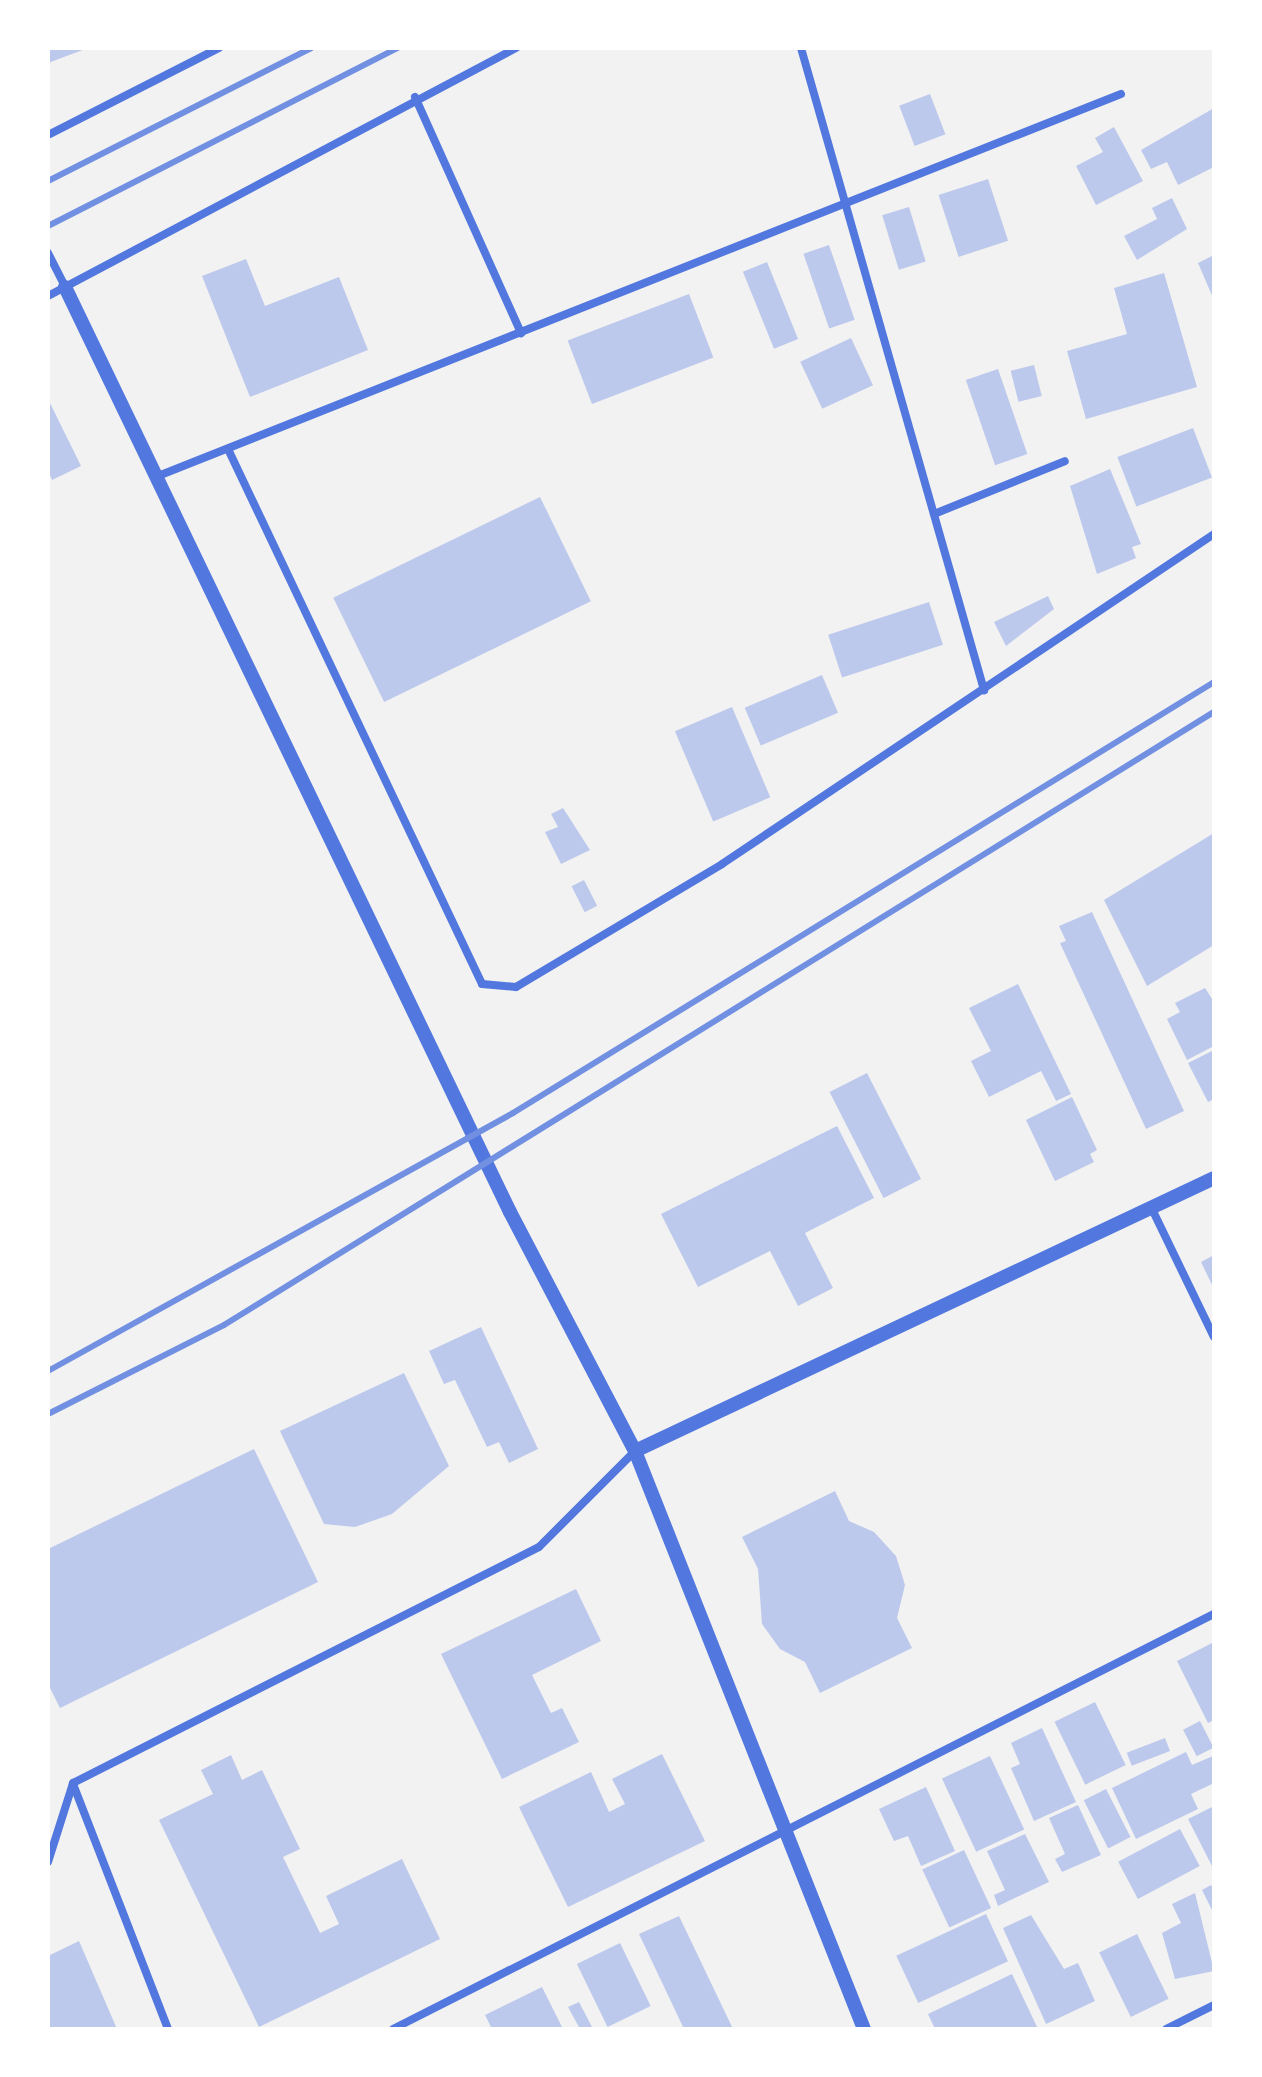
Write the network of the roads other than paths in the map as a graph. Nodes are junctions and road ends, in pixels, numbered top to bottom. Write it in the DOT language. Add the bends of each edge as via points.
graph roads {
  1 [pos="219,48"];
  2 [pos="516,48"];
  3 [pos="801,48"];
  4 [pos="1121,94"];
  5 [pos="415,97"];
  6 [pos="48,135"];
  7 [pos="846,204"];
  8 [pos="48,253"];
  9 [pos="65,287"];
  10 [pos="48,296"];
  11 [pos="521,333"];
  12 [pos="228,449"];
  13 [pos="1065,461"];
  14 [pos="158,476"];
  15 [pos="934,514"];
  16 [pos="1214,534"];
  17 [pos="984,690"];
  18 [pos="1214,1178"];
  19 [pos="1152,1209"];
  20 [pos="1214,1337"];
  21 [pos="635,1451"];
  22 [pos="1214,1614"];
  23 [pos="73,1783"];
  24 [pos="784,1831"];
  25 [pos="48,1862"];
  26 [pos="1214,2005"];
  27 [pos="168,2029"];
  28 [pos="393,2029"];
  29 [pos="864,2029"];
  30 [pos="1166,2029"];
  1 -- 6 [label="street"];
  2 -- 5 [label="street"];
  3 -- 7 [label="street"];
  4 -- 7 [label="street"];
  5 -- 9 [label="street"];
  5 -- 11 [label="street"];
  7 -- 11 [label="street"];
  7 -- 15 [label="street"];
  8 -- 9 [label="street"];
  9 -- 10 [label="street"];
  9 -- 14 [label="street"];
  11 -- 12 [label="street"];
  12 -- 14 [label="street"];
  12 -- 17 [label="street" via="482,984 516,987 722,864"];
  13 -- 15 [label="street"];
  14 -- 21 [label="street" via="510,1212"];
  15 -- 17 [label="street"];
  16 -- 17 [label="street"];
  18 -- 19 [label="street"];
  19 -- 20 [label="street"];
  19 -- 21 [label="street"];
  21 -- 23 [label="street" via="539,1547"];
  21 -- 24 [label="street"];
  22 -- 24 [label="street"];
  23 -- 25 [label="street"];
  23 -- 27 [label="street"];
  24 -- 28 [label="street"];
  24 -- 29 [label="street"];
  26 -- 30 [label="street"];
}
